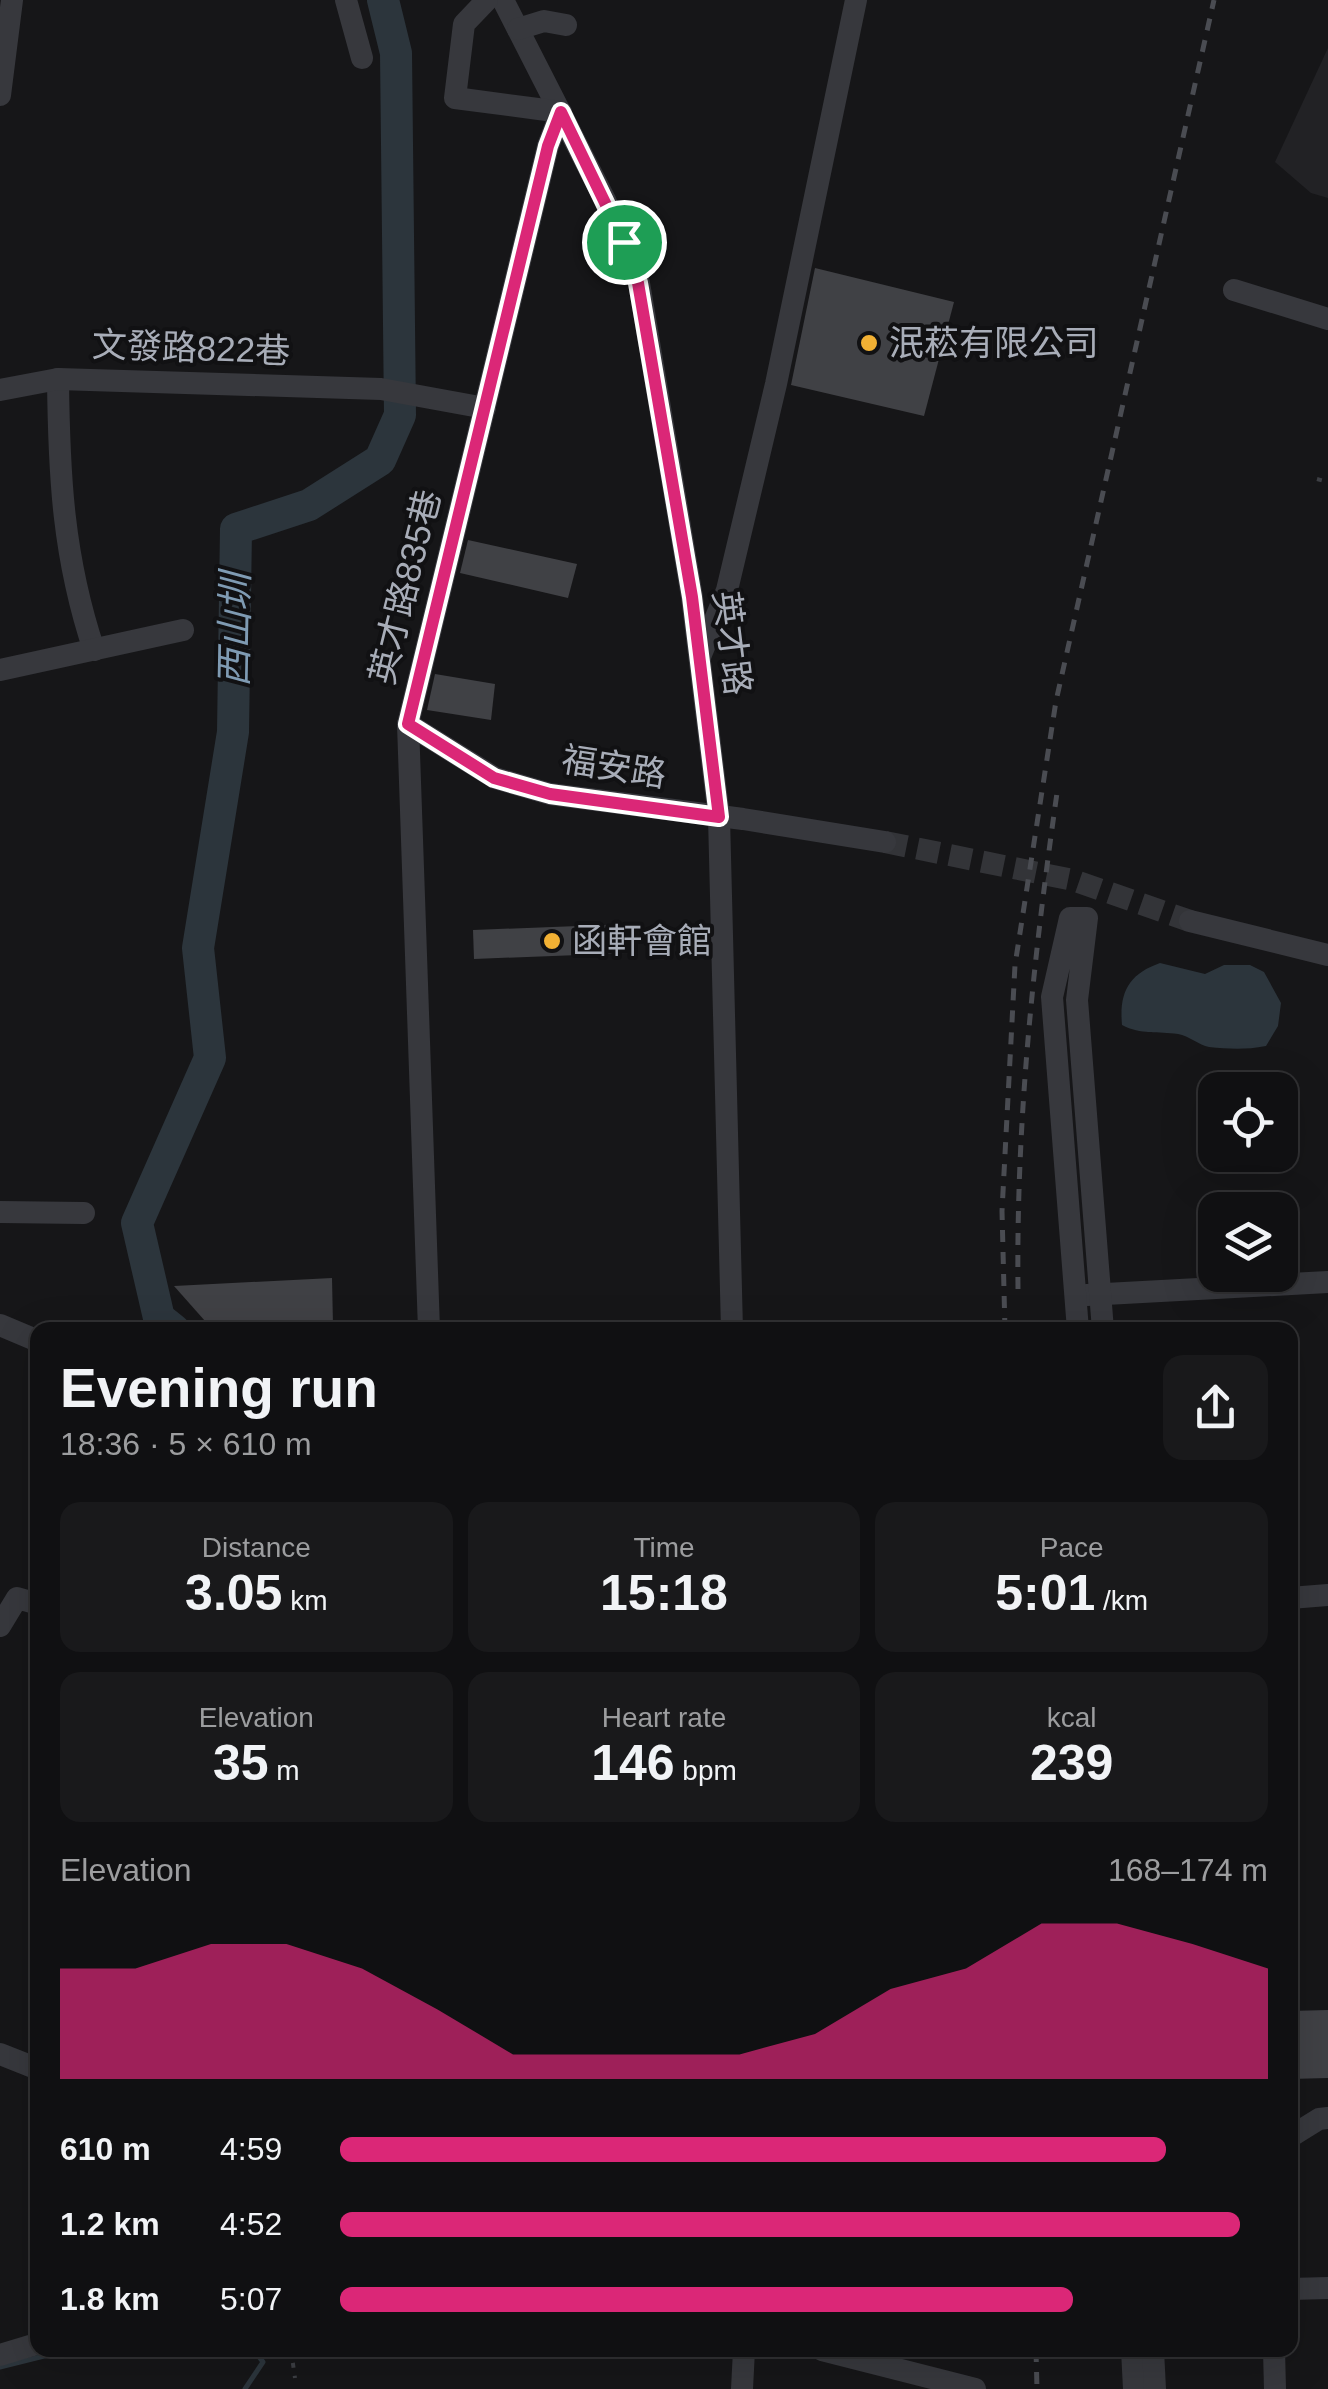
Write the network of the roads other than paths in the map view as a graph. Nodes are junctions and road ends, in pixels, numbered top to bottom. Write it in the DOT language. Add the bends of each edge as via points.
graph roads {
  1 [pos="12,0"];
  2 [pos="346,0"];
  3 [pos="486,0"];
  4 [pos="503,0"];
  5 [pos="856,0"];
  6 [pos="566,25"];
  7 [pos="518,29"];
  8 [pos="362,58"];
  9 [pos="0,95"];
  10 [pos="561,112"];
  11 [pos="1234,290"];
  12 [pos="1328,319"];
  13 [pos="58,380"];
  14 [pos="0,390"];
  15 [pos="485,408"];
  16 [pos="183,630"];
  17 [pos="94,650"];
  18 [pos="698,660"];
  19 [pos="0,670"];
  20 [pos="408,724"];
  21 [pos="719,817"];
  22 [pos="884,842"];
  23 [pos="1190,921"];
  24 [pos="1328,955"];
  25 [pos="0,1212"];
  26 [pos="84,1212"];
  27 [pos="1328,1282"];
  28 [pos="1100,1293"];
  29 [pos="1076,1297"];
  30 [pos="429,1322"];
  31 [pos="732,1322"];
  32 [pos="1078,1322"];
  33 [pos="1102,1322"];
  34 [pos="0,1326"];
  35 [pos="30,1339"];
  36 [pos="1328,1595"];
  37 [pos="1298,1597"];
  38 [pos="30,1602"];
  39 [pos="0,1626"];
  40 [pos="0,2054"];
  41 [pos="30,2066"];
  42 [pos="1328,2118"];
  43 [pos="1298,2132"];
  44 [pos="1328,2288"];
  45 [pos="1298,2290"];
  46 [pos="30,2344"];
  47 [pos="0,2355"];
  48 [pos="744,2357"];
  49 [pos="849,2357"];
  50 [pos="1132,2357"];
  51 [pos="1153,2357"];
  52 [pos="1274,2357"];
  53 [pos="742,2389"];
  54 [pos="975,2389"];
  55 [pos="1134,2389"];
  56 [pos="1155,2389"];
  57 [pos="1275,2389"];
  1 -- 9 [label="street"];
  2 -- 8 [label="street"];
  3 -- 10 [label="street" via="464,24 455,98"];
  4 -- 7 [label="street, 英才路"];
  5 -- 18 [label="street" via="732,572"];
  6 -- 7 [label="street" via="544,21"];
  7 -- 10 [label="street, 英才路"];
  10 -- 15 [label="street, 英才路835巷"];
  10 -- 18 [label="street, 英才路" via="638,283"];
  11 -- 12 [label="street"];
  13 -- 14 [label="street, 文發路822巷"];
  13 -- 15 [label="street, 文發路822巷" via="380,388"];
  13 -- 17 [label="street" via="59,482 77,600"];
  15 -- 20 [label="street, 英才路835巷"];
  16 -- 17 [label="street"];
  17 -- 19 [label="street"];
  18 -- 21 [label="street, 英才路"];
  20 -- 21 [label="street, 福安路" via="494,778 550,794"];
  20 -- 30 [label="street, 英才路835巷"];
  21 -- 22 [label="street, 福安路"];
  21 -- 31 [label="street, 英才路"];
  23 -- 24 [label="street"];
  25 -- 26 [label="street"];
  27 -- 28 [label="street"];
  28 -- 29 [label="street"];
  28 -- 29 [label="street" via="1077,1000 1087,918 1070,918 1052,997"];
  28 -- 33 [label="street"];
  29 -- 32 [label="street"];
  34 -- 35 [label="street"];
  36 -- 37 [label="street"];
  38 -- 39 [label="street" via="16,1598"];
  40 -- 41 [label="street"];
  42 -- 43 [label="street"];
  44 -- 45 [label="street"];
  46 -- 47 [label="street"];
  48 -- 53 [label="street"];
  49 -- 54 [label="street"];
  50 -- 55 [label="street"];
  51 -- 56 [label="street"];
  52 -- 57 [label="street"];
}
